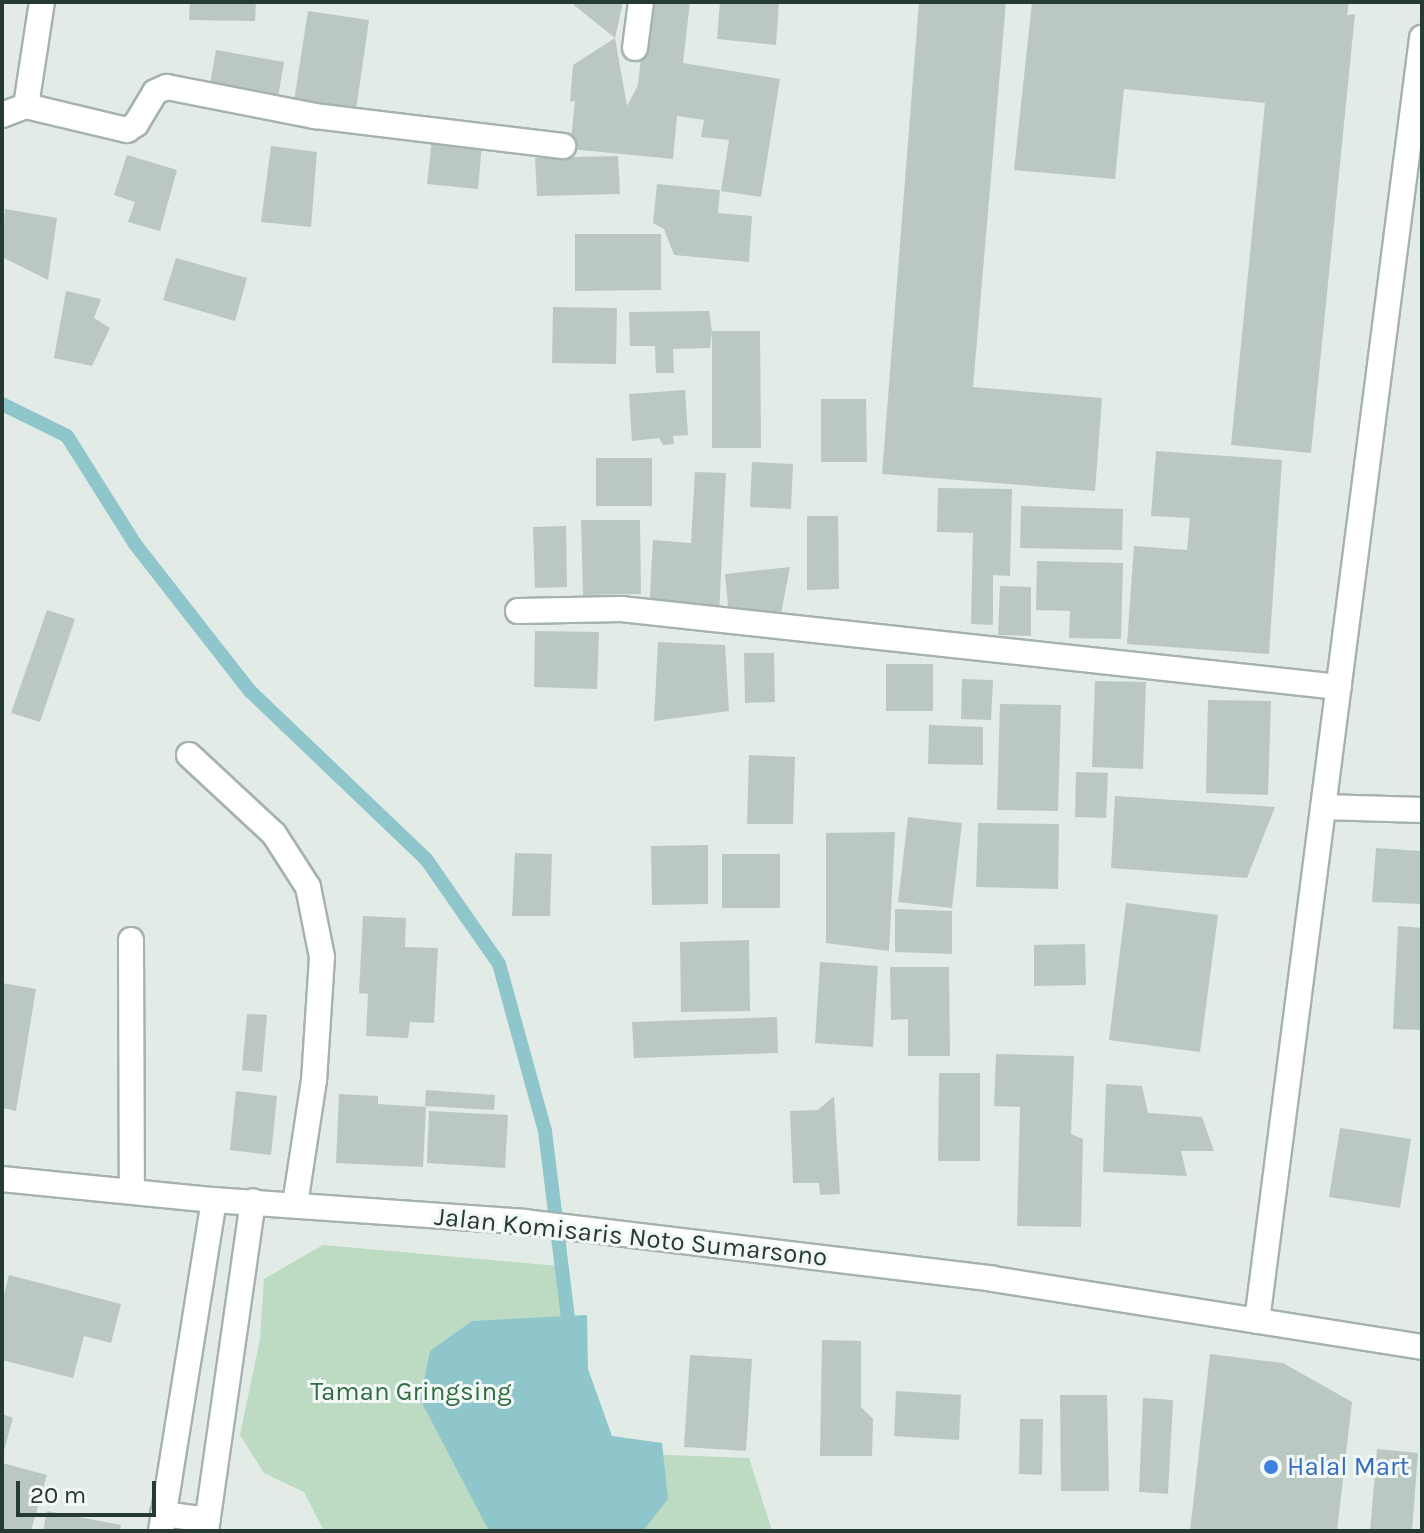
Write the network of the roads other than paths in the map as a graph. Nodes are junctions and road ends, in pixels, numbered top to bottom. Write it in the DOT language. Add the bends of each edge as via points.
graph roads {
  1 [pos="42,2"];
  2 [pos="641,2"];
  3 [pos="1422,38"];
  4 [pos="635,48"];
  5 [pos="26,106"];
  6 [pos="2,115"];
  7 [pos="563,146"];
  8 [pos="518,611"];
  9 [pos="1339,687"];
  10 [pos="189,755"];
  11 [pos="1323,807"];
  12 [pos="1422,810"];
  13 [pos="131,940"];
  14 [pos="2,1179"];
  15 [pos="132,1190"];
  16 [pos="214,1200"];
  17 [pos="253,1201"];
  18 [pos="295,1204"];
  19 [pos="1257,1321"];
  20 [pos="1422,1347"];
  21 [pos="162,1523"];
  22 [pos="207,1525"];
  1 -- 5 [label="street"];
  2 -- 4 [label="street"];
  3 -- 9 [label="street"];
  5 -- 6 [label="street"];
  5 -- 7 [label="street" via="127,130 155,92 167,87 315,116"];
  8 -- 9 [label="street" via="621,609"];
  9 -- 11 [label="street"];
  10 -- 18 [label="street" via="274,834 308,887 322,957 314,1080"];
  11 -- 12 [label="street"];
  11 -- 19 [label="street"];
  13 -- 15 [label="street"];
  14 -- 15 [label="street, Jalan Komisaris Noto Sumarsono"];
  15 -- 16 [label="street, Jalan Komisaris Noto Sumarsono"];
  16 -- 17 [label="street, Jalan Komisaris Noto Sumarsono"];
  16 -- 21 [label="street"];
  17 -- 18 [label="street, Jalan Komisaris Noto Sumarsono"];
  17 -- 22 [label="street"];
  18 -- 19 [label="street, Jalan Komisaris Noto Sumarsono" via="525,1222 993,1279"];
  19 -- 20 [label="street, Jalan Komisaris Noto Sumarsono"];
  21 -- 22 [label="street"];
}
